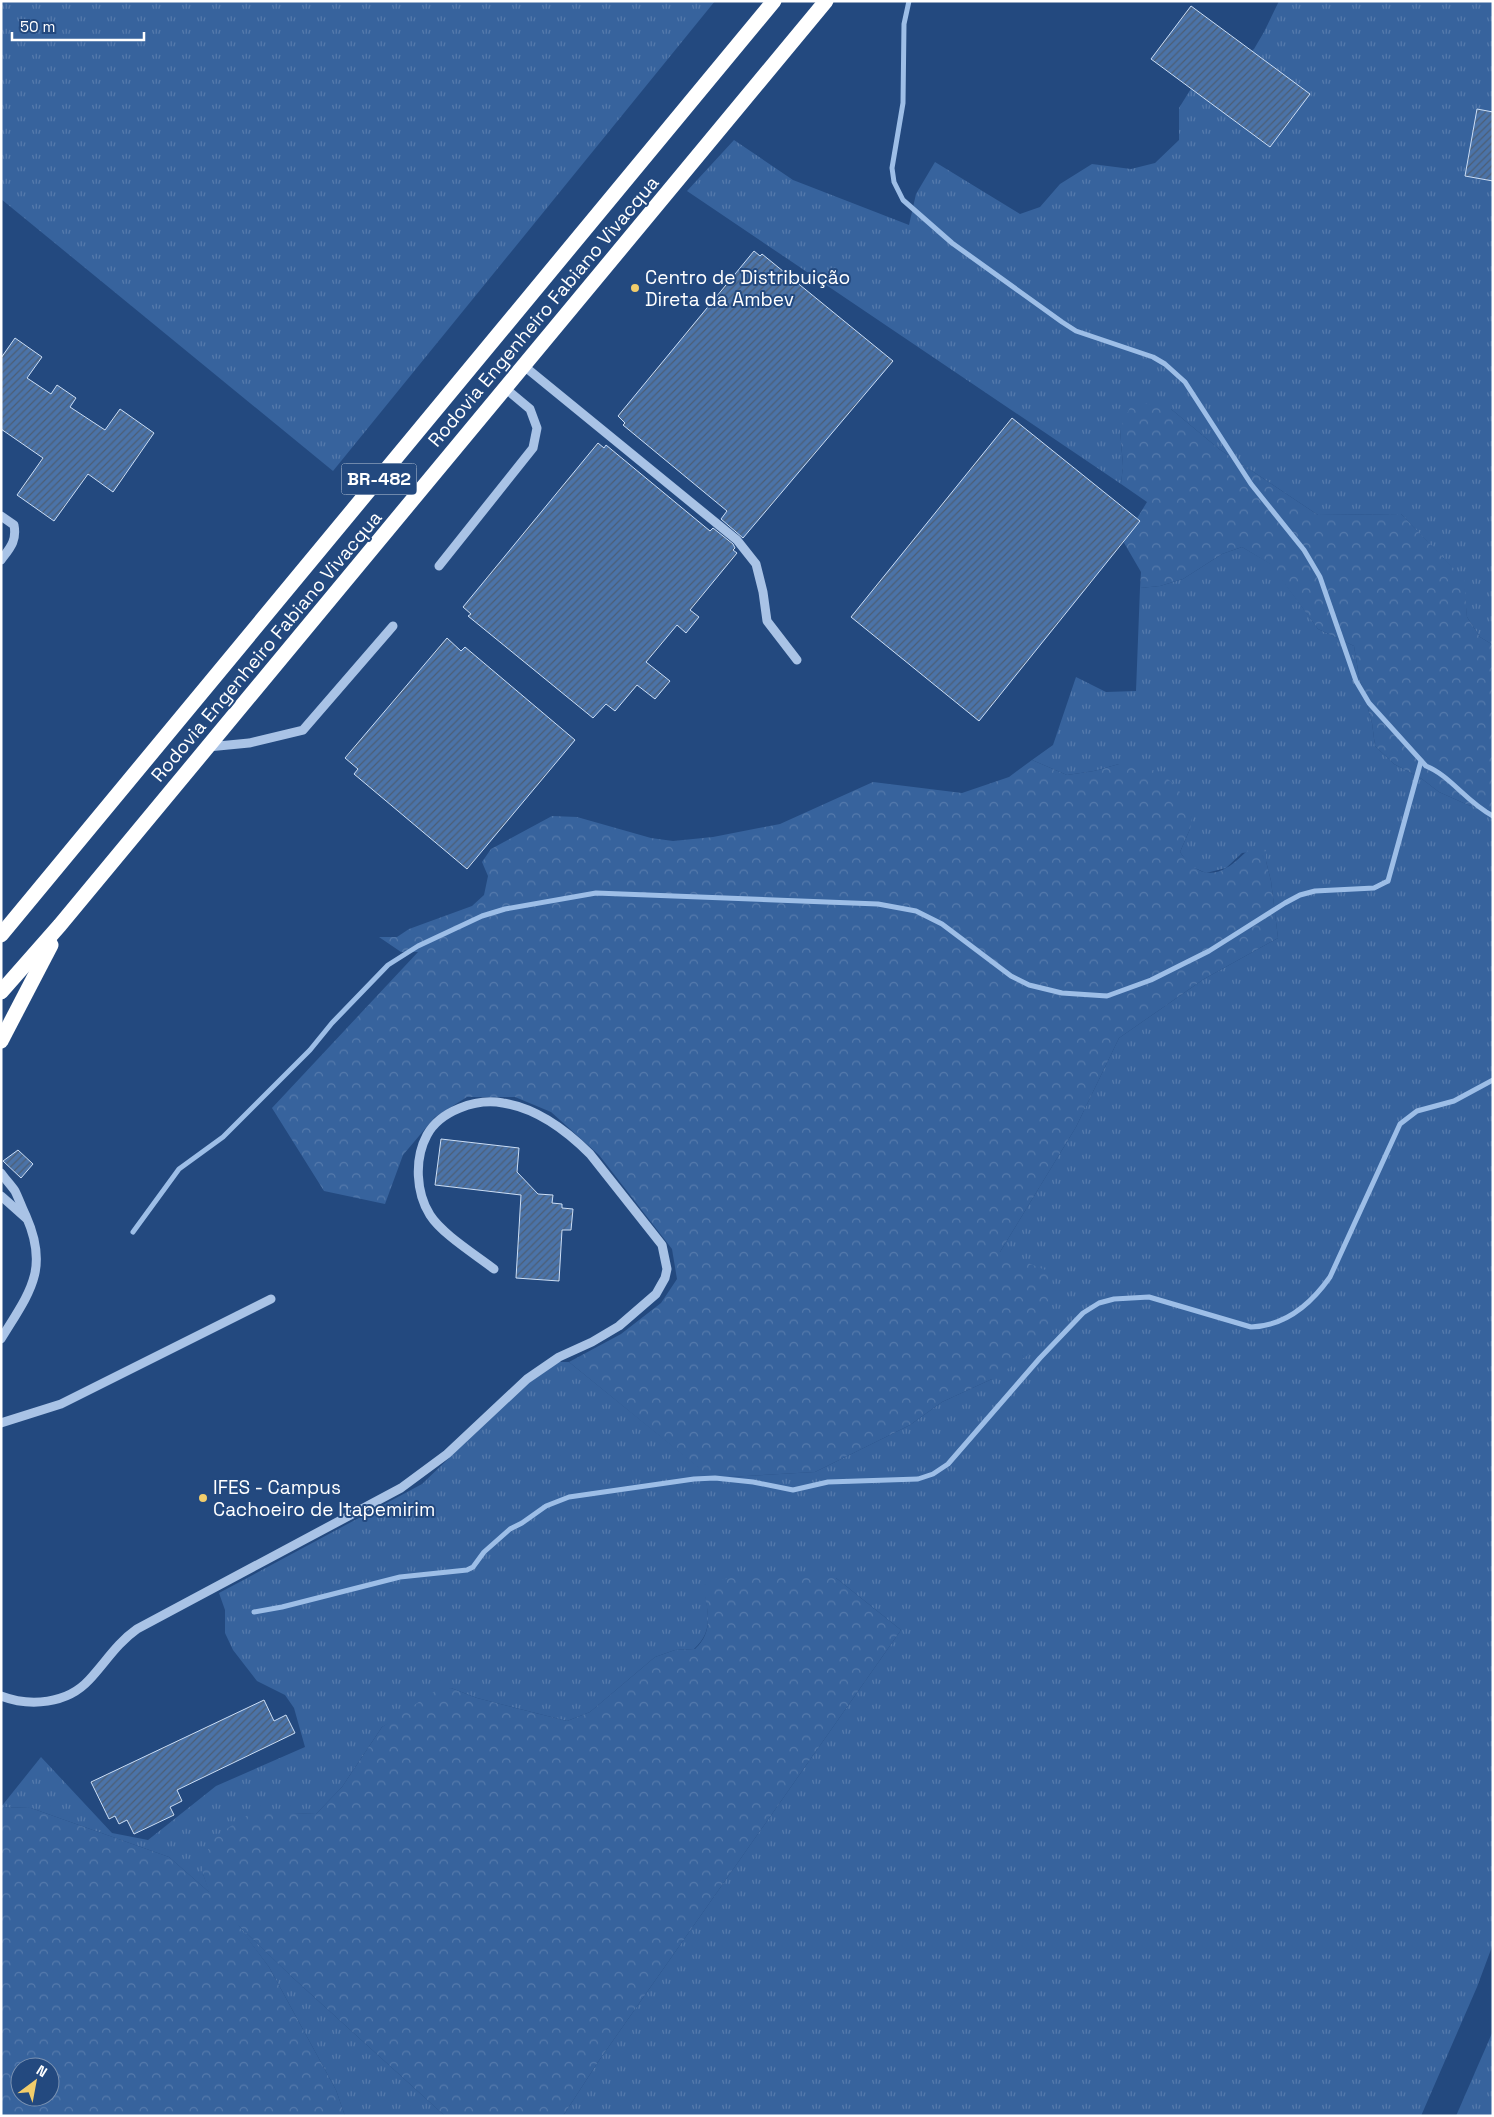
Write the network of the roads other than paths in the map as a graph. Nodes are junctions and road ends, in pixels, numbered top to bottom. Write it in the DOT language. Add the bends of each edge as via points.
graph roads {
  1 [pos="769,1"];
  2 [pos="774,1"];
  3 [pos="826,1"];
  4 [pos="838,1"];
  5 [pos="748,32"];
  6 [pos="794,41"];
  7 [pos="524,366"];
  8 [pos="505,388"];
  9 [pos="1,516"];
  10 [pos="1,560"];
  11 [pos="439,566"];
  12 [pos="394,626"];
  13 [pos="797,660"];
  14 [pos="208,747"];
  15 [pos="60,925"];
  16 [pos="4,930"];
  17 [pos="1,992"];
  18 [pos="1,1041"];
  19 [pos="1,1173"];
  20 [pos="1,1196"];
  21 [pos="28,1220"];
  22 [pos="494,1269"];
  23 [pos="270,1299"];
  24 [pos="1,1339"];
  25 [pos="1,1424"];
  26 [pos="1,1696"];
  1 -- 5 [label="highway"];
  2 -- 5 [label="highway, Rodovia Engenheiro Fabiano Vivacqua / BR-482"];
  3 -- 6 [label="highway, Rodovia Engenheiro Fabiano Vivacqua / BR-482"];
  4 -- 6 [label="highway"];
  5 -- 16 [label="highway, Rodovia Engenheiro Fabiano Vivacqua / BR-482"];
  6 -- 7 [label="highway, Rodovia Engenheiro Fabiano Vivacqua / BR-482"];
  7 -- 8 [label="highway, Rodovia Engenheiro Fabiano Vivacqua / BR-482"];
  7 -- 13 [label="lane" via="737,540 756,564 767,621"];
  8 -- 11 [label="lane" via="530,409 538,428 533,448"];
  8 -- 14 [label="highway, Rodovia Engenheiro Fabiano Vivacqua / BR-482"];
  9 -- 10 [label="lane" via="14,525 16,533 13,544"];
  12 -- 14 [label="lane" via="303,730 249,743"];
  14 -- 15 [label="highway, Rodovia Engenheiro Fabiano Vivacqua / BR-482"];
  15 -- 17 [label="highway, Rodovia Engenheiro Fabiano Vivacqua / BR-482"];
  15 -- 18 [label="highway"];
  19 -- 21 [label="lane" via="15,1191"];
  20 -- 21 [label="lane"];
  21 -- 24 [label="lane" via="36,1242 37,1266 30,1290"];
  22 -- 26 [label="lane" via="430,1215 420,1191 418,1175 427,1134 454,1112 484,1102 502,1103 534,1114 579,1142 658,1238 667,1261 661,1287 631,1317 606,1335 559,1357 527,1379 447,1454 401,1488 137,1629 118,1645 88,1682 69,1694 34,1702"];
  23 -- 25 [label="lane" via="61,1404"];
}
